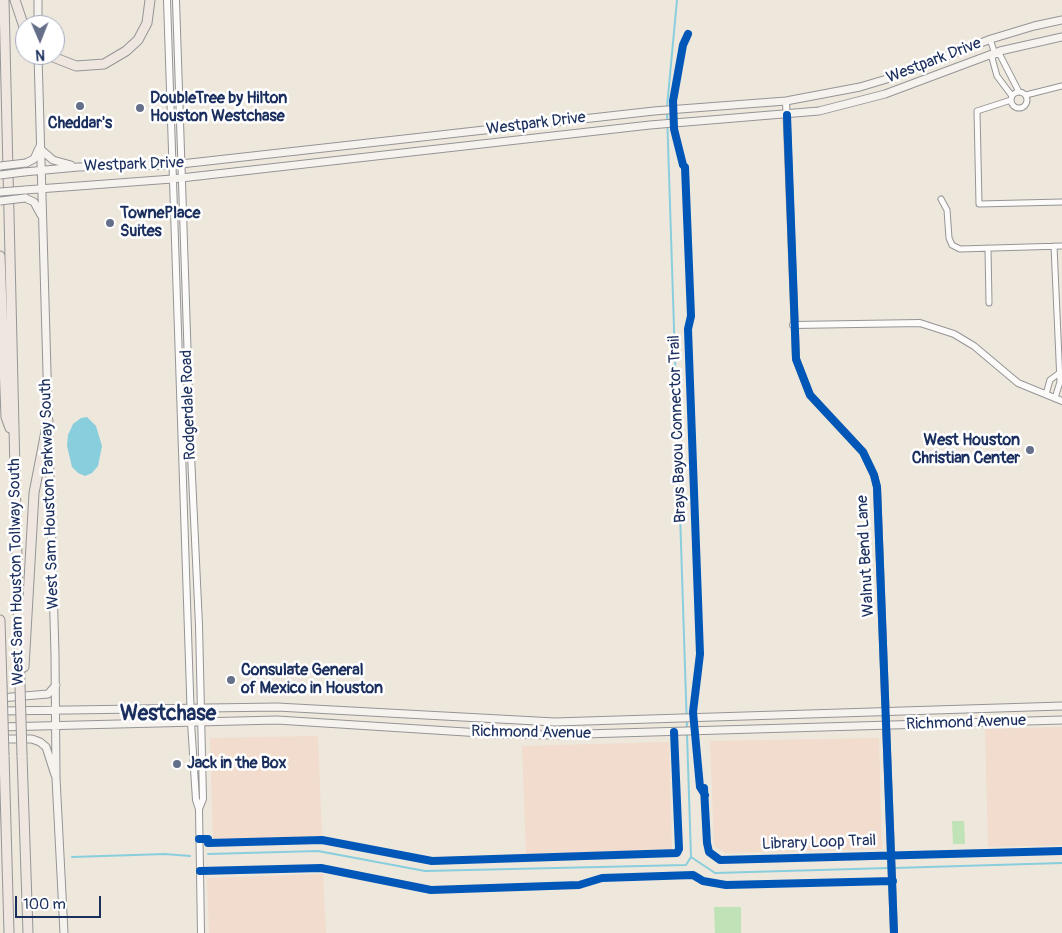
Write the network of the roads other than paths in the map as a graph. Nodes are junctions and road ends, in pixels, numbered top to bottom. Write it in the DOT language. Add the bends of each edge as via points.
graph roads {
  1 [pos="4,0"];
  2 [pos="15,0"];
  3 [pos="38,0"];
  4 [pos="150,0"];
  5 [pos="167,2"];
  6 [pos="176,2"];
  7 [pos="20,15"];
  8 [pos="38,15"];
  9 [pos="1062,20"];
  10 [pos="1062,37"];
  11 [pos="990,40"];
  12 [pos="995,53"];
  13 [pos="65,62"];
  14 [pos="38,65"];
  15 [pos="923,66"];
  16 [pos="928,78"];
  17 [pos="1062,86"];
  18 [pos="860,87"];
  19 [pos="1018,92"];
  20 [pos="1026,95"];
  21 [pos="1011,98"];
  22 [pos="864,100"];
  23 [pos="786,101"];
  24 [pos="787,115"];
  25 [pos="39,148"];
  26 [pos="182,164"];
  27 [pos="172,165"];
  28 [pos="0,166"];
  29 [pos="78,167"];
  30 [pos="40,170"];
  31 [pos="0,175"];
  32 [pos="182,178"];
  33 [pos="172,180"];
  34 [pos="41,188"];
  35 [pos="0,192"];
  36 [pos="25,194"];
  37 [pos="941,199"];
  38 [pos="0,201"];
  39 [pos="1062,202"];
  40 [pos="42,215"];
  41 [pos="1054,246"];
  42 [pos="1062,246"];
  43 [pos="988,248"];
  44 [pos="0,256"];
  45 [pos="186,286"];
  46 [pos="176,287"];
  47 [pos="989,303"];
  48 [pos="793,325"];
  49 [pos="179,367"];
  50 [pos="188,367"];
  51 [pos="1058,374"];
  52 [pos="1046,394"];
  53 [pos="1059,399"];
  54 [pos="48,421"];
  55 [pos="13,438"];
  56 [pos="182,455"];
  57 [pos="190,455"];
  58 [pos="184,527"];
  59 [pos="194,527"];
  60 [pos="0,620"];
  61 [pos="188,622"];
  62 [pos="199,625"];
  63 [pos="0,641"];
  64 [pos="21,685"];
  65 [pos="56,685"];
  66 [pos="0,698"];
  67 [pos="1062,706"];
  68 [pos="277,707"];
  69 [pos="191,708"];
  70 [pos="201,708"];
  71 [pos="988,708"];
  72 [pos="56,710"];
  73 [pos="0,711"];
  74 [pos="887,711"];
  75 [pos="365,712"];
  76 [pos="800,714"];
  77 [pos="453,716"];
  78 [pos="628,719"];
  79 [pos="277,720"];
  80 [pos="1062,720"];
  81 [pos="191,722"];
  82 [pos="201,722"];
  83 [pos="555,722"];
  84 [pos="988,722"];
  85 [pos="364,724"];
  86 [pos="888,725"];
  87 [pos="56,726"];
  88 [pos="0,727"];
  89 [pos="801,728"];
  90 [pos="452,731"];
  91 [pos="628,733"];
  92 [pos="550,735"];
  93 [pos="0,739"];
  94 [pos="56,778"];
  95 [pos="199,809"];
  96 [pos="6,848"];
  97 [pos="0,863"];
  98 [pos="9,933"];
  99 [pos="28,933"];
  100 [pos="64,933"];
  101 [pos="201,933"];
  102 [pos="894,933"];
  1 -- 55 [label="highway, West Sam Houston Tollway South"];
  2 -- 7 [label="highway"];
  3 -- 8 [label="main road"];
  4 -- 13 [label="highway" via="147,23 138,40 126,51 104,64 76,66"];
  5 -- 6 [label="street"];
  5 -- 27 [label="street, Rodgerdale Road"];
  6 -- 26 [label="street, Rodgerdale Road"];
  9 -- 11 [label="main road, Westpark Drive"];
  10 -- 12 [label="main road, Westpark Drive"];
  11 -- 12 [label="street"];
  11 -- 15 [label="main road, Westpark Drive"];
  12 -- 16 [label="main road, Westpark Drive"];
  12 -- 19 [label="street" via="1000,55"];
  12 -- 21 [label="street" via="992,58 997,76"];
  14 -- 25 [label="main road, West Sam Houston Parkway South"];
  15 -- 16 [label="main road"];
  15 -- 18 [label="main road, Westpark Drive"];
  16 -- 22 [label="main road, Westpark Drive"];
  17 -- 20 [label="street"];
  18 -- 22 [label="main road"];
  18 -- 23 [label="main road, Westpark Drive"];
  19 -- 20 [label="street"];
  19 -- 21 [label="street"];
  20 -- 21 [label="street" via="1027,102 1021,108 1013,106"];
  21 -- 39 [label="street" via="977,111 979,204"];
  22 -- 24 [label="main road, Westpark Drive"];
  23 -- 24 [label="street, Walnut Bend Lane"];
  23 -- 26 [label="main road, Westpark Drive" via="654,111"];
  24 -- 32 [label="main road, Westpark Drive" via="650,125"];
  24 -- 48 [label="street, Walnut Bend Lane"];
  25 -- 28 [label="main road, bridge" via="34,159 26,163"];
  25 -- 29 [label="main road" via="54,160"];
  25 -- 30 [label="main road, West Sam Houston Parkway South"];
  26 -- 27 [label="main road, Westpark Drive"];
  26 -- 32 [label="street, Rodgerdale Road"];
  27 -- 29 [label="main road, Westpark Drive"];
  27 -- 33 [label="street, Rodgerdale Road"];
  29 -- 30 [label="main road, Westpark Drive"];
  30 -- 31 [label="main road, Westpark Drive, bridge"];
  30 -- 34 [label="main road, West Sam Houston Parkway South"];
  32 -- 33 [label="main road, Westpark Drive"];
  32 -- 45 [label="street, Rodgerdale Road"];
  33 -- 34 [label="main road, Westpark Drive"];
  33 -- 46 [label="street, Rodgerdale Road"];
  34 -- 36 [label="main road, Westpark Drive"];
  34 -- 40 [label="main road, West Sam Houston Parkway South"];
  35 -- 36 [label="main road, Westpark Drive, bridge"];
  36 -- 38 [label="main road, bridge"];
  36 -- 40 [label="main road"];
  37 -- 43 [label="street" via="947,210 952,245 960,249"];
  40 -- 54 [label="main road, West Sam Houston Parkway South"];
  41 -- 42 [label="street"];
  41 -- 43 [label="street"];
  41 -- 51 [label="street"];
  43 -- 47 [label="street"];
  44 -- 55 [label="highway" via="6,417"];
  45 -- 46 [label="street"];
  45 -- 50 [label="street, Rodgerdale Road"];
  46 -- 49 [label="street, Rodgerdale Road"];
  48 -- 52 [label="street" via="920,323 954,334 974,346 1018,383"];
  48 -- 74 [label="street, Walnut Bend Lane" via="796,359 810,395 863,452 876,481"];
  49 -- 50 [label="street"];
  49 -- 56 [label="street, Rodgerdale Road"];
  50 -- 57 [label="street, Rodgerdale Road"];
  51 -- 52 [label="street" via="1050,380"];
  51 -- 53 [label="street"];
  52 -- 53 [label="street"];
  54 -- 64 [label="highway" via="34,493"];
  54 -- 65 [label="main road, West Sam Houston Parkway South"];
  55 -- 64 [label="highway, West Sam Houston Tollway South"];
  56 -- 57 [label="street"];
  56 -- 58 [label="street, Rodgerdale Road"];
  57 -- 59 [label="street, Rodgerdale Road"];
  58 -- 59 [label="street"];
  58 -- 61 [label="street, Rodgerdale Road"];
  59 -- 62 [label="street, Rodgerdale Road"];
  60 -- 63 [label="highway, West Sam Houston Tollway South"];
  61 -- 62 [label="street"];
  61 -- 69 [label="street, Rodgerdale Road"];
  62 -- 70 [label="street, Rodgerdale Road"];
  63 -- 96 [label="highway, West Sam Houston Tollway South, bridge"];
  64 -- 99 [label="highway, West Sam Houston Tollway South, bridge"];
  65 -- 66 [label="main road" via="48,694"];
  65 -- 72 [label="main road, West Sam Houston Parkway South"];
  67 -- 71 [label="main road, Richmond Avenue"];
  68 -- 70 [label="main road, Richmond Avenue"];
  68 -- 75 [label="main road, Richmond Avenue"];
  68 -- 79 [label="main road"];
  69 -- 70 [label="main road, Richmond Avenue"];
  69 -- 72 [label="main road, Richmond Avenue"];
  69 -- 81 [label="street, Rodgerdale Road"];
  70 -- 82 [label="street, Rodgerdale Road"];
  71 -- 74 [label="main road, Richmond Avenue"];
  71 -- 84 [label="main road"];
  72 -- 73 [label="main road, Richmond Avenue"];
  72 -- 87 [label="main road, West Sam Houston Parkway South"];
  74 -- 76 [label="main road, Richmond Avenue"];
  74 -- 86 [label="street, Walnut Bend Lane"];
  75 -- 77 [label="main road, Richmond Avenue"];
  75 -- 85 [label="main road"];
  76 -- 78 [label="main road, Richmond Avenue"];
  76 -- 89 [label="main road"];
  77 -- 83 [label="main road, Richmond Avenue"];
  77 -- 90 [label="main road"];
  78 -- 83 [label="main road, Richmond Avenue"];
  78 -- 91 [label="main road"];
  79 -- 82 [label="main road, Richmond Avenue"];
  79 -- 85 [label="main road, Richmond Avenue"];
  80 -- 84 [label="main road, Richmond Avenue"];
  81 -- 82 [label="main road, Richmond Avenue"];
  81 -- 87 [label="main road, Richmond Avenue"];
  81 -- 95 [label="street, Rodgerdale Road"];
  82 -- 95 [label="street, Rodgerdale Road" via="203,799"];
  83 -- 92 [label="main road"];
  84 -- 86 [label="main road, Richmond Avenue"];
  85 -- 90 [label="main road, Richmond Avenue"];
  86 -- 89 [label="main road, Richmond Avenue"];
  86 -- 102 [label="street, Walnut Bend Lane"];
  87 -- 88 [label="main road, Richmond Avenue"];
  87 -- 94 [label="main road, West Sam Houston Parkway South"];
  89 -- 91 [label="main road, Richmond Avenue"];
  90 -- 92 [label="main road, Richmond Avenue"];
  91 -- 92 [label="main road, Richmond Avenue"];
  93 -- 94 [label="main road" via="40,742 46,747"];
  94 -- 100 [label="main road, West Sam Houston Parkway South"];
  95 -- 101 [label="street, Rodgerdale Road"];
  96 -- 97 [label="highway"];
  96 -- 98 [label="highway, West Sam Houston Tollway South"];
}
